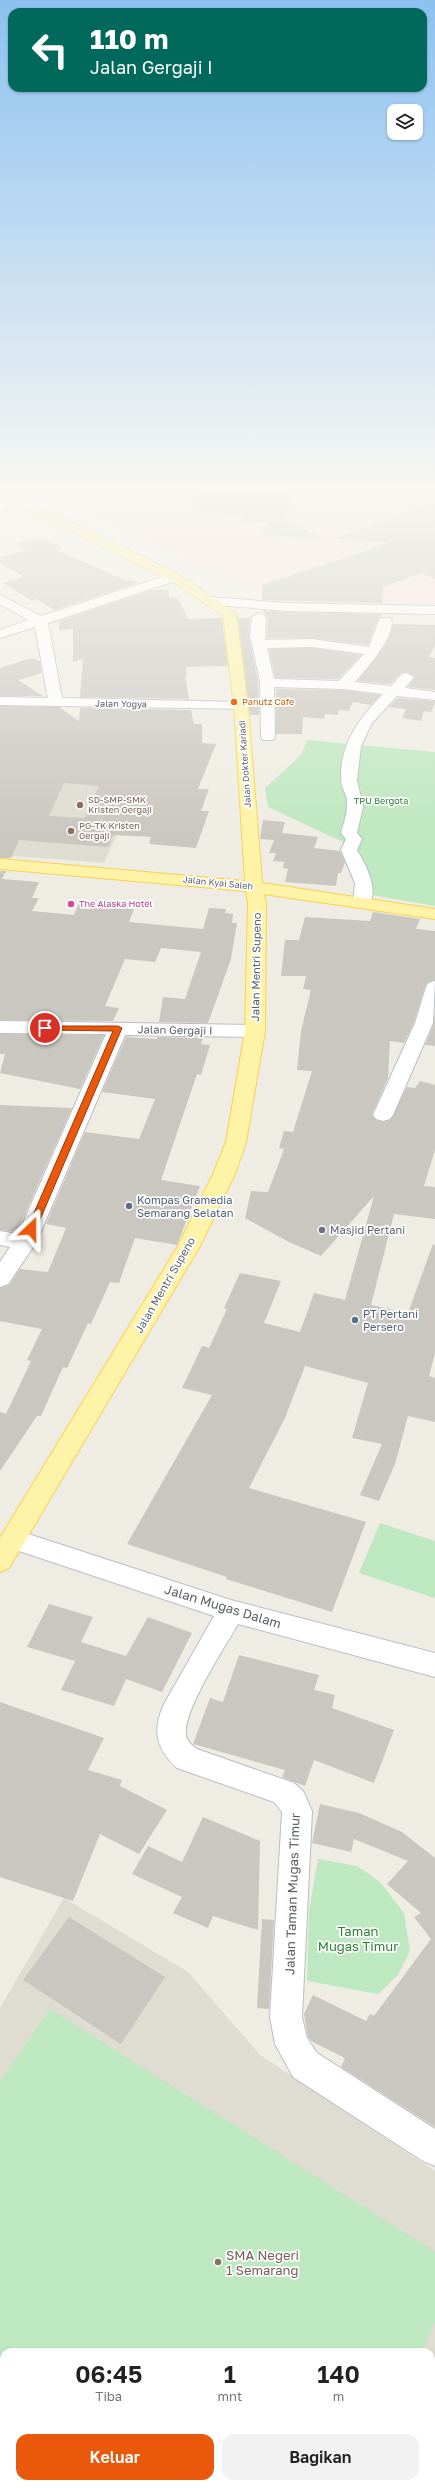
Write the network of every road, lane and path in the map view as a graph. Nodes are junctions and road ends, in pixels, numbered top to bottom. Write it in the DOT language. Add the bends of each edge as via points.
graph roads {
  1 [pos="11,606"];
  2 [pos="88,606"];
  3 [pos="218,606"];
  4 [pos="276,606"];
  5 [pos="435,610"];
  6 [pos="229,613"];
  7 [pos="259,617"];
  8 [pos="385,620"];
  9 [pos="41,622"];
  10 [pos="435,623"];
  11 [pos="0,634"];
  12 [pos="259,644"];
  13 [pos="371,651"];
  14 [pos="407,677"];
  15 [pos="267,684"];
  16 [pos="344,685"];
  17 [pos="394,692"];
  18 [pos="435,696"];
  19 [pos="0,701"];
  20 [pos="56,703"];
  21 [pos="241,706"];
  22 [pos="268,737"];
  23 [pos="0,864"];
  24 [pos="254,886"];
  25 [pos="362,903"];
  26 [pos="435,914"];
  27 [pos="435,987"];
  28 [pos="118,1028"];
  29 [pos="255,1031"];
  30 [pos="1,1032"];
  31 [pos="383,1115"];
  32 [pos="0,1238"];
  33 [pos="25,1243"];
  34 [pos="0,1279"];
  35 [pos="7,1550"];
  36 [pos="231,1611"];
  37 [pos="435,1665"];
  38 [pos="435,2149"];
  1 -- 9 [label="street"];
  2 -- 9 [label="street"];
  3 -- 6 [label="main road"];
  4 -- 5 [label="street"];
  6 -- 7 [label="street"];
  6 -- 21 [label="main road, Jalan Dokter Kariadi"];
  7 -- 8 [label="street"];
  7 -- 12 [label="street"];
  8 -- 10 [label="street"];
  8 -- 13 [label="street" via="384,632"];
  9 -- 11 [label="street"];
  9 -- 20 [label="street"];
  12 -- 13 [label="street" via="312,643"];
  12 -- 15 [label="street"];
  13 -- 16 [label="street"];
  14 -- 17 [label="street"];
  15 -- 16 [label="street"];
  15 -- 22 [label="street"];
  16 -- 17 [label="street"];
  17 -- 18 [label="street"];
  17 -- 25 [label="street" via="382,701 361,728 351,749 349,781 356,804 349,834 354,839 349,850 361,876 365,895"];
  19 -- 20 [label="street, Jalan Yogya"];
  20 -- 21 [label="street, Jalan Yogya"];
  21 -- 24 [label="main road, Jalan Dokter Kariadi"];
  23 -- 24 [label="main road, Jalan Kyai Saleh"];
  24 -- 25 [label="main road, Jalan Kyai Saleh"];
  24 -- 29 [label="main road, Jalan Mentri Supeno" via="257,904"];
  25 -- 26 [label="main road, Jalan Kyai Saleh"];
  27 -- 31 [label="street" via="424,1023"];
  28 -- 29 [label="street, Jalan Gergaji I"];
  28 -- 30 [label="street, Jalan Gergaji I"];
  28 -- 33 [label="street"];
  29 -- 35 [label="main road, Jalan Mentri Supeno" via="236,1142 224,1174 189,1246"];
  32 -- 33 [label="street"];
  33 -- 34 [label="street"];
  35 -- 36 [label="street, Jalan Mugas Dalam"];
  36 -- 37 [label="street, Jalan Mugas Dalam"];
  36 -- 38 [label="street, Jalan Taman Mugas Timur" via="174,1713 171,1734 175,1748 187,1759 284,1792 292,1801 297,1811 286,2017 292,2044 305,2065"];
}
